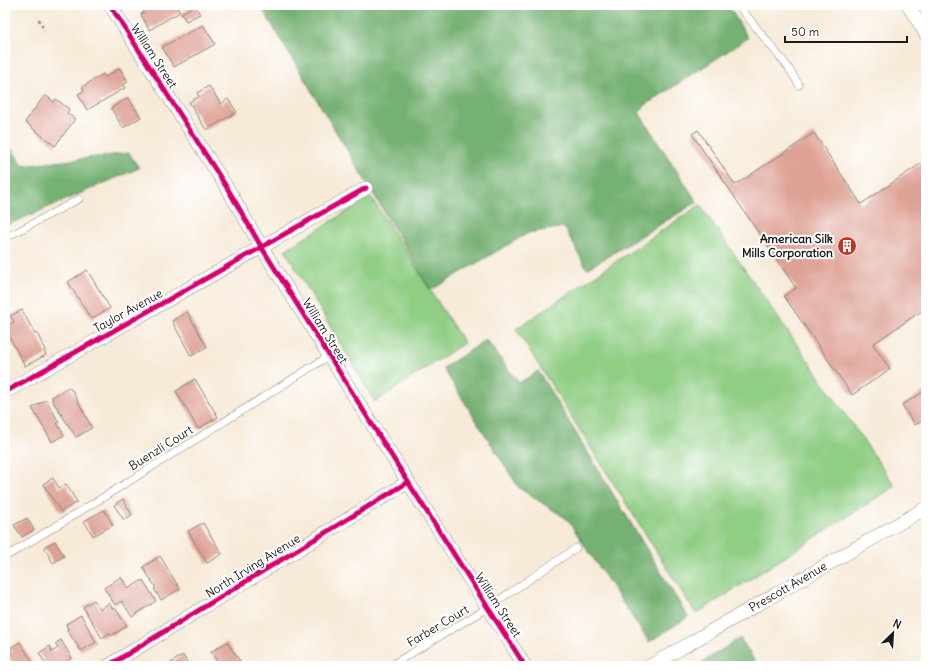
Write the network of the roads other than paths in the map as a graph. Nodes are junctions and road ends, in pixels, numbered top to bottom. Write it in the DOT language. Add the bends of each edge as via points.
graph roads {
  1 [pos="110,5"];
  2 [pos="738,5"];
  3 [pos="908,5"];
  4 [pos="926,34"];
  5 [pos="798,85"];
  6 [pos="366,188"];
  7 [pos="79,199"];
  8 [pos="5,238"];
  9 [pos="262,248"];
  10 [pos="329,356"];
  11 [pos="5,392"];
  12 [pos="408,482"];
  13 [pos="926,508"];
  14 [pos="576,548"];
  15 [pos="5,557"];
  16 [pos="487,608"];
  17 [pos="108,666"];
  18 [pos="390,666"];
  19 [pos="525,666"];
  20 [pos="650,666"];
  1 -- 9 [label="street, William Street" via="229,191"];
  2 -- 5 [label="lane" via="788,67"];
  3 -- 4 [label="street"];
  6 -- 9 [label="street, Taylor Avenue"];
  7 -- 8 [label="lane"];
  9 -- 10 [label="street, William Street"];
  9 -- 11 [label="street, Taylor Avenue"];
  10 -- 12 [label="street, William Street"];
  10 -- 15 [label="lane, Buenzli Court"];
  12 -- 16 [label="street, William Street"];
  12 -- 17 [label="street, North Irving Avenue"];
  13 -- 20 [label="street, Prescott Avenue"];
  14 -- 16 [label="lane, Farber Court"];
  16 -- 18 [label="lane, Farber Court"];
  16 -- 19 [label="street, William Street"];
}
